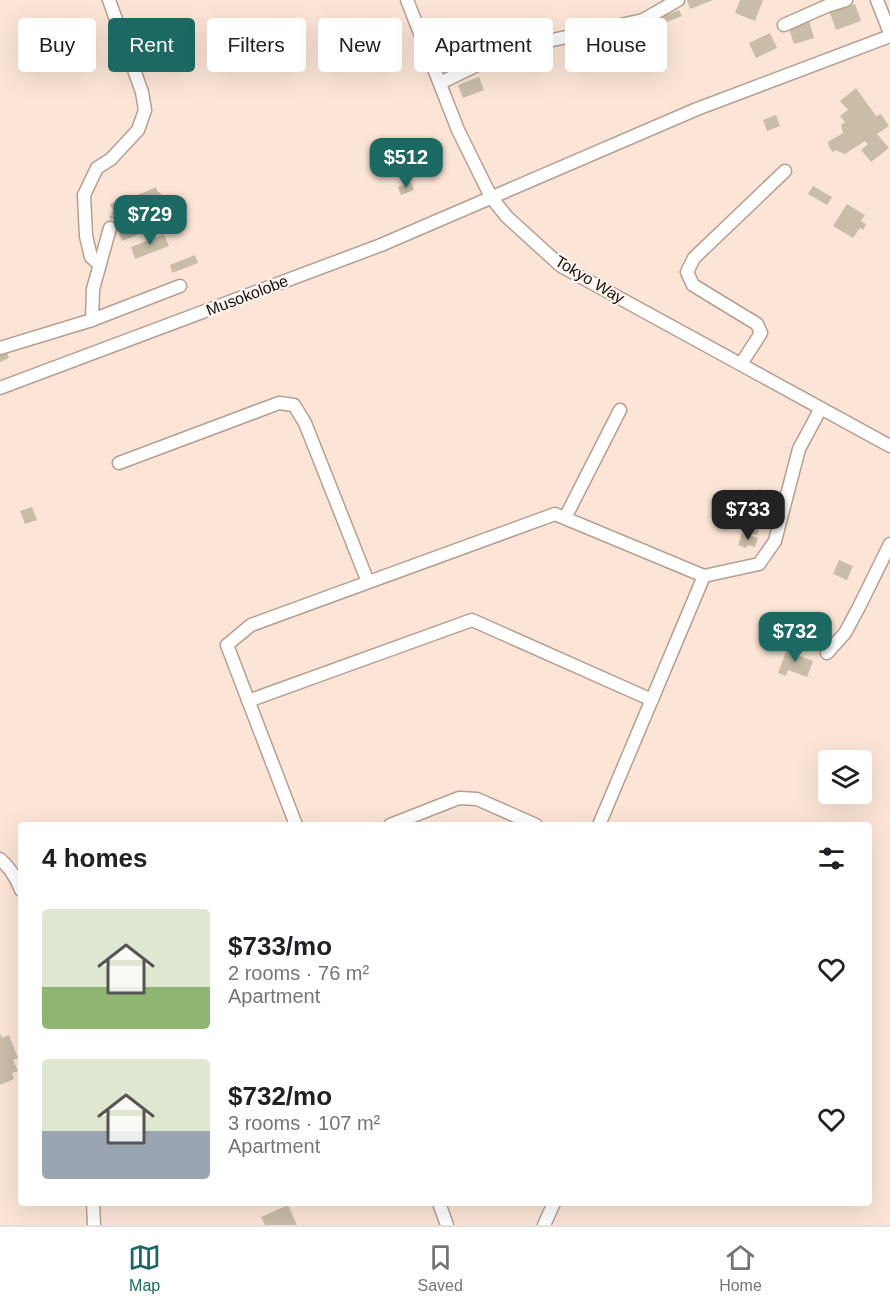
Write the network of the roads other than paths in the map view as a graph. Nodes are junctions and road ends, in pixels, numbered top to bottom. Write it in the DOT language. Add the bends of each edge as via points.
graph roads {
  1 [pos="109,0"];
  2 [pos="407,0"];
  3 [pos="678,0"];
  4 [pos="846,0"];
  5 [pos="874,1"];
  6 [pos="784,25"];
  7 [pos="890,34"];
  8 [pos="440,83"];
  9 [pos="785,171"];
  10 [pos="491,197"];
  11 [pos="110,228"];
  12 [pos="99,264"];
  13 [pos="180,286"];
  14 [pos="92,320"];
  15 [pos="0,348"];
  16 [pos="741,364"];
  17 [pos="1,384"];
  18 [pos="821,408"];
  19 [pos="620,410"];
  20 [pos="890,446"];
  21 [pos="119,462"];
  22 [pos="565,518"];
  23 [pos="890,544"];
  24 [pos="704,576"];
  25 [pos="368,582"];
  26 [pos="827,653"];
  27 [pos="248,700"];
  28 [pos="652,700"];
  29 [pos="295,822"];
  30 [pos="398,822"];
  31 [pos="529,822"];
  32 [pos="600,822"];
  33 [pos="0,859"];
  34 [pos="18,883"];
  35 [pos="93,1206"];
  36 [pos="440,1206"];
  37 [pos="553,1206"];
  38 [pos="94,1225"];
  39 [pos="447,1225"];
  40 [pos="544,1225"];
  1 -- 12 [label="street" via="145,110 138,130 97,168 84,195 86,236 91,257"];
  2 -- 8 [label="street, Tokyo Way"];
  3 -- 8 [label="street" via="643,20 508,50"];
  4 -- 6 [label="street"];
  5 -- 7 [label="street"];
  7 -- 10 [label="street, Musokolobe"];
  8 -- 10 [label="street, Tokyo Way"];
  9 -- 16 [label="street" via="694,258 687,272 693,285 757,324 761,333"];
  10 -- 16 [label="street, Tokyo Way" via="507,217 561,266"];
  10 -- 17 [label="street, Musokolobe" via="381,245"];
  11 -- 12 [label="street"];
  12 -- 14 [label="street"];
  13 -- 14 [label="street"];
  14 -- 15 [label="street"];
  16 -- 18 [label="street, Tokyo Way"];
  18 -- 20 [label="street, Tokyo Way"];
  18 -- 24 [label="street" via="799,449 775,541 759,564"];
  19 -- 22 [label="street"];
  21 -- 25 [label="street" via="279,403 294,405"];
  22 -- 24 [label="street"];
  22 -- 25 [label="street" via="555,514"];
  23 -- 26 [label="street" via="845,633"];
  24 -- 28 [label="street"];
  25 -- 27 [label="street" via="251,625 227,645"];
  27 -- 28 [label="street" via="472,620"];
  27 -- 29 [label="street"];
  28 -- 32 [label="street"];
  30 -- 31 [label="street" via="459,798 477,799"];
  33 -- 34 [label="street"];
  35 -- 38 [label="street"];
  36 -- 39 [label="street"];
  37 -- 40 [label="street"];
}
